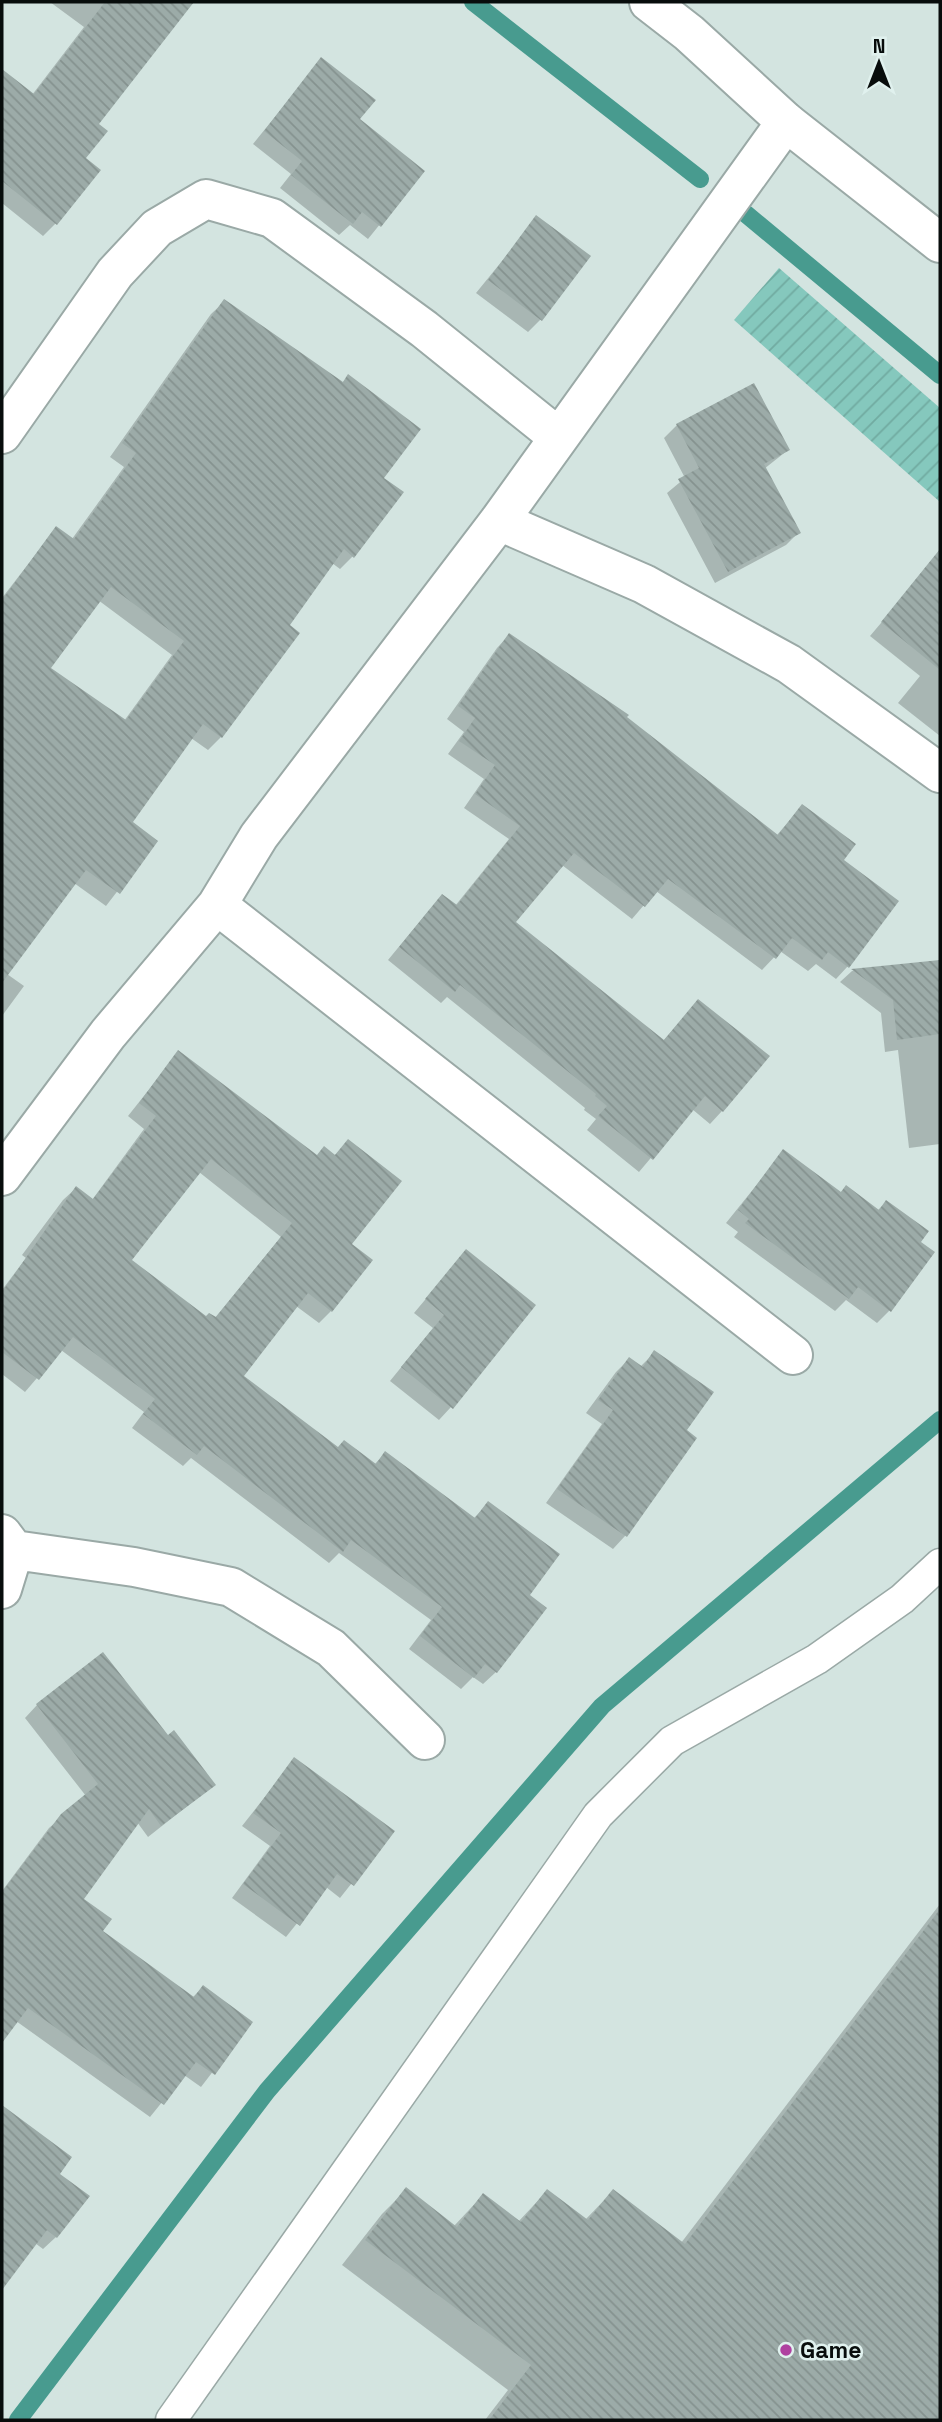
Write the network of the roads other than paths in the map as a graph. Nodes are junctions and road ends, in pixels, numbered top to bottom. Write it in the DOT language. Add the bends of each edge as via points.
graph roads {
  1 [pos="649,2"];
  2 [pos="786,122"];
  3 [pos="940,243"];
  4 [pos="2,434"];
  5 [pos="557,436"];
  6 [pos="499,521"];
  7 [pos="940,773"];
  8 [pos="217,905"];
  9 [pos="2,1176"];
  10 [pos="793,1355"];
  11 [pos="8,1542"];
  12 [pos="940,1564"];
  13 [pos="2,1589"];
  14 [pos="425,1740"];
  15 [pos="171,2420"];
  1 -- 2 [label="street"];
  2 -- 3 [label="street"];
  2 -- 5 [label="street"];
  4 -- 5 [label="street" via="115,273 157,228 206,199 272,218 424,329"];
  5 -- 6 [label="street"];
  6 -- 7 [label="street" via="644,584 789,664"];
  6 -- 8 [label="street" via="259,836"];
  8 -- 9 [label="street" via="108,1034"];
  8 -- 10 [label="street"];
  11 -- 13 [label="street"];
  11 -- 14 [label="street" via="231,1587 331,1648"];
  12 -- 15 [label="lane" via="902,1598 817,1659 672,1741 597,1815"];
}
